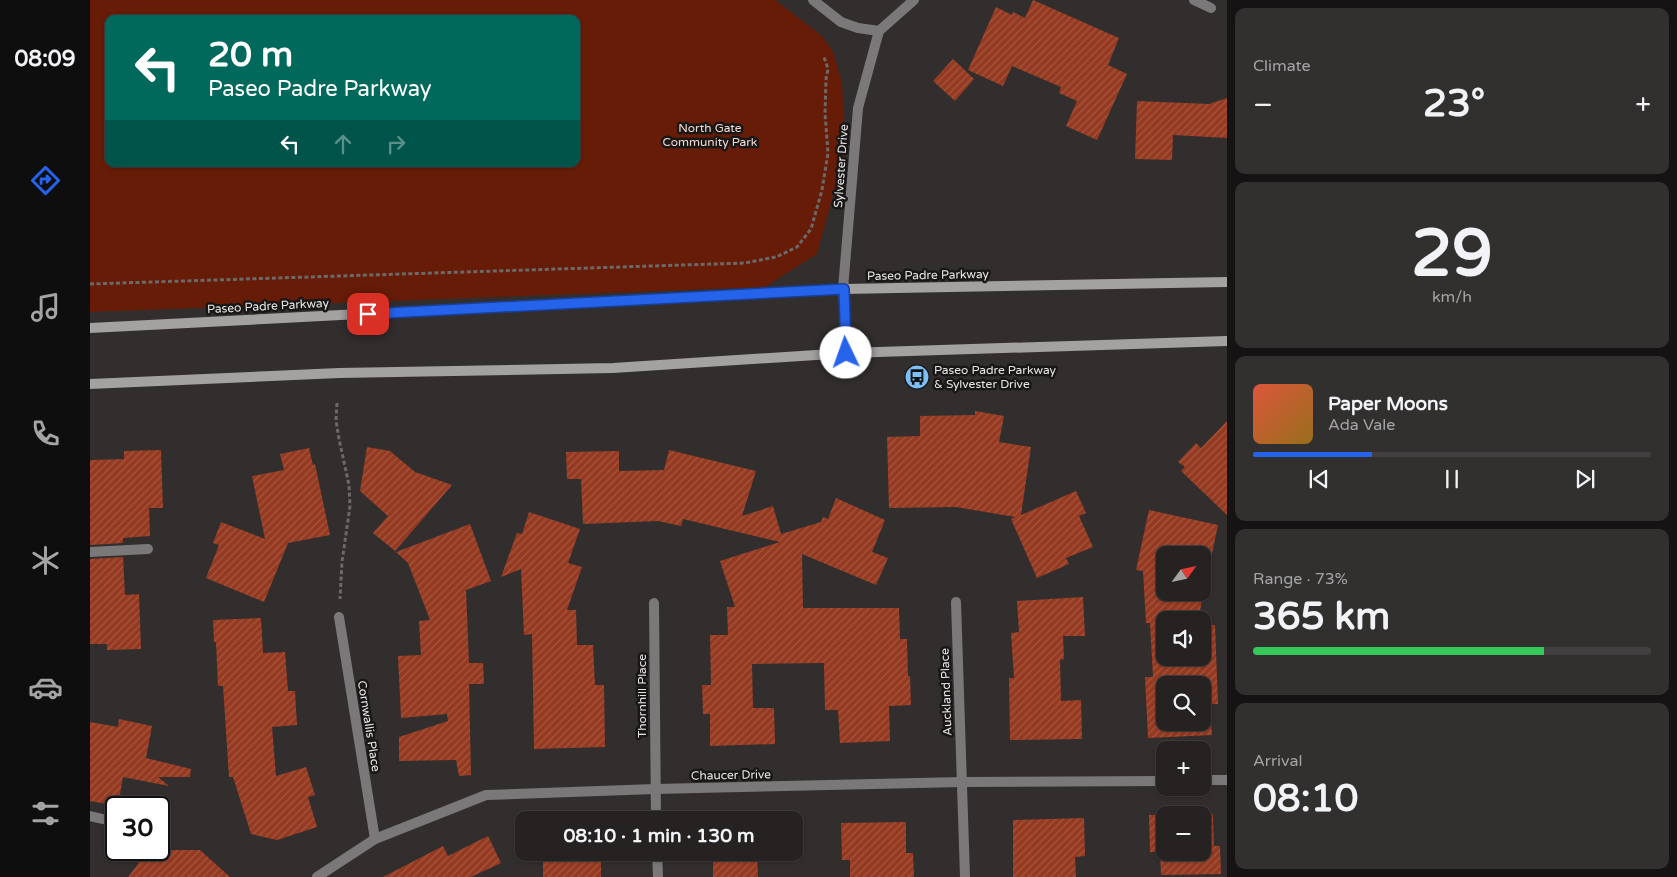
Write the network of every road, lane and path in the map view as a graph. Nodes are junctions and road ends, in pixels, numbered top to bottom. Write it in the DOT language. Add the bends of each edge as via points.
graph roads {
  1 [pos="813,0"];
  2 [pos="914,0"];
  3 [pos="1194,0"];
  4 [pos="1211,8"];
  5 [pos="879,31"];
  6 [pos="824,57"];
  7 [pos="1227,282"];
  8 [pos="90,284"];
  9 [pos="844,289"];
  10 [pos="90,328"];
  11 [pos="1227,341"];
  12 [pos="846,353"];
  13 [pos="90,384"];
  14 [pos="337,403"];
  15 [pos="148,549"];
  16 [pos="90,552"];
  17 [pos="956,602"];
  18 [pos="654,603"];
  19 [pos="339,617"];
  20 [pos="1156,780"];
  21 [pos="1211,780"];
  22 [pos="1227,780"];
  23 [pos="962,782"];
  24 [pos="655,789"];
  25 [pos="656,811"];
  26 [pos="90,816"];
  27 [pos="105,820"];
  28 [pos="375,839"];
  29 [pos="657,861"];
  30 [pos="318,877"];
  31 [pos="658,877"];
  32 [pos="965,877"];
  1 -- 5 [label="street" via="841,22"];
  2 -- 5 [label="street"];
  3 -- 4 [label="street"];
  5 -- 9 [label="street, Sylvester Drive" via="858,108"];
  6 -- 8 [label="path" via="828,69 825,113 828,153 822,190 812,229 796,247 776,257 745,262"];
  7 -- 9 [label="main road, Paseo Padre Parkway"];
  9 -- 10 [label="main road, Paseo Padre Parkway"];
  9 -- 12 [label="street, Sylvester Drive"];
  11 -- 12 [label="main road"];
  12 -- 13 [label="main road" via="613,368 339,373"];
  14 -- 19 [label="path" via="336,420 350,506"];
  15 -- 16 [label="street"];
  17 -- 23 [label="street, Auckland Place"];
  18 -- 24 [label="street, Thornhill Place"];
  19 -- 28 [label="street, Cornwallis Place"];
  20 -- 23 [label="street, Chaucer Drive"];
  21 -- 22 [label="street"];
  23 -- 24 [label="street, Chaucer Drive"];
  23 -- 32 [label="street, Auckland Place"];
  24 -- 25 [label="street, Thornhill Place"];
  24 -- 28 [label="street, Chaucer Drive" via="486,795"];
  26 -- 27 [label="street"];
  28 -- 30 [label="street, Chaucer Drive"];
  29 -- 31 [label="street"];
}
